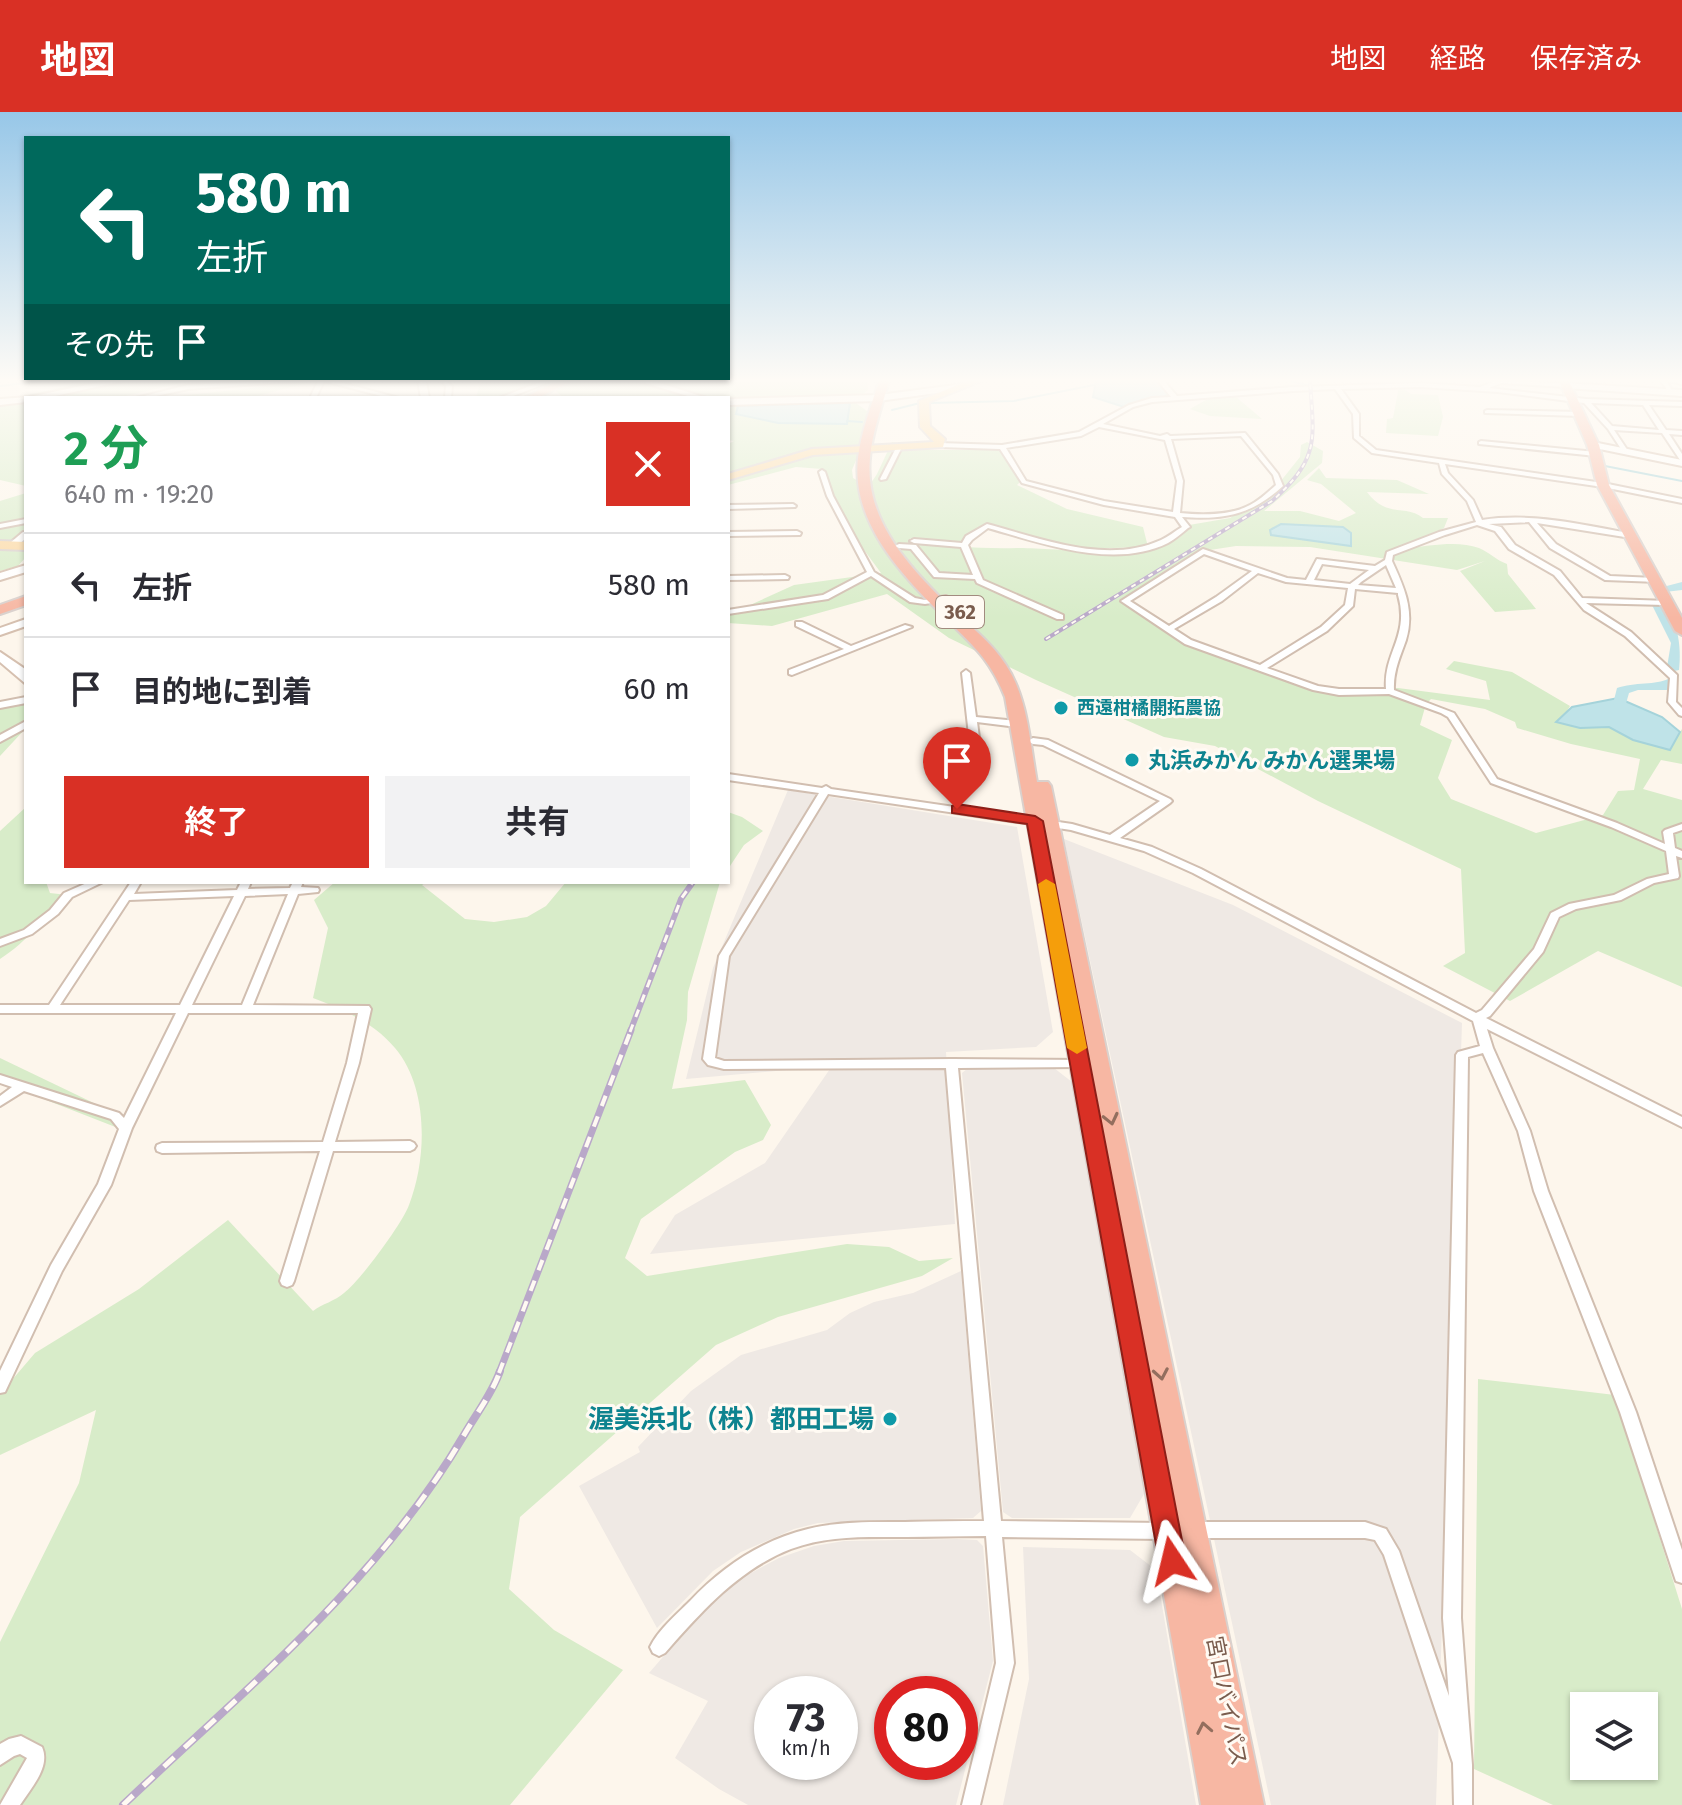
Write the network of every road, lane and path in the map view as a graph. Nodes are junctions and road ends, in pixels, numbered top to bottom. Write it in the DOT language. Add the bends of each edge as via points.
graph roads {
  1 [pos="785,460"];
  2 [pos="866,460"];
  3 [pos="871,460"];
  4 [pos="892,460"];
  5 [pos="1010,460"];
  6 [pos="1174,460"];
  7 [pos="1263,460"];
  8 [pos="1421,460"];
  9 [pos="1597,460"];
  10 [pos="1442,464"];
  11 [pos="822,472"];
  12 [pos="730,476"];
  13 [pos="883,479"];
  14 [pos="1603,485"];
  15 [pos="1682,501"];
  16 [pos="793,506"];
  17 [pos="730,507"];
  18 [pos="1176,514"];
  19 [pos="1531,520"];
  20 [pos="24,521"];
  21 [pos="1480,523"];
  22 [pos="0,526"];
  23 [pos="797,533"];
  24 [pos="730,534"];
  25 [pos="1631,536"];
  26 [pos="906,544"];
  27 [pos="964,545"];
  28 [pos="1388,561"];
  29 [pos="1373,568"];
  30 [pos="24,569"];
  31 [pos="1256,571"];
  32 [pos="871,573"];
  33 [pos="0,577"];
  34 [pos="785,577"];
  35 [pos="977,577"];
  36 [pos="730,578"];
  37 [pos="1655,580"];
  38 [pos="1309,582"];
  39 [pos="1352,586"];
  40 [pos="24,590"];
  41 [pos="1399,591"];
  42 [pos="0,598"];
  43 [pos="941,599"];
  44 [pos="24,600"];
  45 [pos="1581,600"];
  46 [pos="1665,603"];
  47 [pos="0,609"];
  48 [pos="730,612"];
  49 [pos="1060,617"];
  50 [pos="24,623"];
  51 [pos="799,624"];
  52 [pos="908,627"];
  53 [pos="1169,629"];
  54 [pos="1682,631"];
  55 [pos="0,632"];
  56 [pos="850,649"];
  57 [pos="0,656"];
  58 [pos="1262,667"];
  59 [pos="792,672"];
  60 [pos="966,673"];
  61 [pos="24,674"];
  62 [pos="1390,691"];
  63 [pos="24,700"];
  64 [pos="1672,702"];
  65 [pos="0,705"];
  66 [pos="1682,705"];
  67 [pos="1682,713"];
  68 [pos="971,719"];
  69 [pos="1017,724"];
  70 [pos="24,725"];
  71 [pos="0,739"];
  72 [pos="1033,741"];
  73 [pos="976,753"];
  74 [pos="730,777"];
  75 [pos="826,789"];
  76 [pos="1042,822"];
  77 [pos="1682,827"];
  78 [pos="1114,837"];
  79 [pos="1668,849"];
  80 [pos="1682,855"];
  81 [pos="93,884"];
  82 [pos="135,884"];
  83 [pos="296,886"];
  84 [pos="244,887"];
  85 [pos="314,890"];
  86 [pos="126,897"];
  87 [pos="0,943"];
  88 [pos="0,1009"];
  89 [pos="52,1009"];
  90 [pos="246,1009"];
  91 [pos="186,1010"];
  92 [pos="1478,1017"];
  93 [pos="1487,1048"];
  94 [pos="952,1063"];
  95 [pos="1080,1063"];
  96 [pos="0,1079"];
  97 [pos="21,1087"];
  98 [pos="0,1102"];
  99 [pos="1682,1122"];
  100 [pos="126,1128"];
  101 [pos="410,1146"];
  102 [pos="327,1147"];
  103 [pos="162,1148"];
  104 [pos="287,1281"];
  105 [pos="0,1387"];
  106 [pos="993,1528"];
  107 [pos="1180,1530"];
  108 [pos="1682,1575"];
  109 [pos="659,1647"];
  110 [pos="0,1756"];
  111 [pos="1463,1765"];
  112 [pos="9,1805"];
  113 [pos="971,1805"];
  114 [pos="1218,1805"];
  115 [pos="1247,1805"];
  116 [pos="1463,1805"];
  1 -- 12 [label="main road"];
  2 -- 43 [label="highway, 宮口バイパス / 362" via="865,488 876,523 893,552"];
  3 -- 26 [label="highway, 宮口バイパス / 362" via="883,518"];
  4 -- 13 [label="street"];
  5 -- 18 [label="street" via="1024,482 1096,502"];
  6 -- 18 [label="street" via="1180,481"];
  7 -- 18 [label="street" via="1281,483 1254,506 1212,516"];
  8 -- 10 [label="street"];
  9 -- 14 [label="highway"];
  10 -- 14 [label="street"];
  10 -- 21 [label="street" via="1470,500"];
  11 -- 32 [label="street"];
  14 -- 15 [label="street"];
  14 -- 25 [label="highway"];
  16 -- 17 [label="street"];
  18 -- 27 [label="street" via="1186,527 1154,548 1076,550 987,526"];
  19 -- 21 [label="street"];
  19 -- 25 [label="street"];
  19 -- 37 [label="street" via="1553,546 1608,578"];
  20 -- 22 [label="street"];
  21 -- 28 [label="street" via="1423,540 1390,554"];
  21 -- 45 [label="street" via="1498,529 1512,547 1557,573"];
  23 -- 24 [label="street"];
  25 -- 37 [label="highway"];
  26 -- 27 [label="street"];
  26 -- 35 [label="street" via="937,575"];
  26 -- 43 [label="highway, 宮口バイパス / 362"];
  27 -- 35 [label="street"];
  28 -- 29 [label="street"];
  28 -- 41 [label="street"];
  29 -- 38 [label="street" via="1320,561"];
  29 -- 39 [label="street"];
  30 -- 33 [label="street"];
  31 -- 38 [label="street"];
  31 -- 53 [label="street"];
  31 -- 53 [label="street" via="1203,551 1125,601"];
  32 -- 43 [label="street" via="913,600"];
  32 -- 48 [label="street" via="825,597"];
  34 -- 36 [label="street"];
  35 -- 49 [label="street"];
  37 -- 46 [label="highway"];
  38 -- 39 [label="street"];
  39 -- 41 [label="street"];
  39 -- 58 [label="street" via="1346,609 1304,643"];
  40 -- 42 [label="highway"];
  41 -- 62 [label="street" via="1407,613"];
  43 -- 69 [label="highway, 宮口バイパス / 362" via="1001,668"];
  43 -- 72 [label="highway, 宮口バイパス / 362" via="990,641 1013,671"];
  44 -- 47 [label="highway"];
  45 -- 46 [label="street"];
  45 -- 64 [label="street" via="1674,677"];
  46 -- 54 [label="highway"];
  50 -- 55 [label="street"];
  51 -- 56 [label="street"];
  52 -- 56 [label="street"];
  53 -- 58 [label="street" via="1188,642"];
  56 -- 59 [label="street"];
  57 -- 61 [label="street"];
  58 -- 62 [label="street" via="1316,688"];
  60 -- 68 [label="street"];
  62 -- 79 [label="street" via="1451,715 1494,781"];
  63 -- 65 [label="street"];
  64 -- 66 [label="street"];
  64 -- 67 [label="street"];
  68 -- 69 [label="street"];
  68 -- 73 [label="street"];
  69 -- 76 [label="highway, 宮口バイパス / 362"];
  70 -- 71 [label="street"];
  72 -- 76 [label="highway, 宮口バイパス / 362"];
  72 -- 78 [label="street" via="1167,801"];
  74 -- 75 [label="street"];
  75 -- 76 [label="street"];
  75 -- 94 [label="street" via="724,956 709,1059 724,1065"];
  76 -- 78 [label="street"];
  76 -- 95 [label="highway, 宮口バイパス / 362"];
  76 -- 107 [label="highway, 宮口バイパス / 362, one-way"];
  77 -- 79 [label="street" via="1668,832"];
  78 -- 92 [label="street" via="1197,871"];
  79 -- 80 [label="street"];
  79 -- 92 [label="street" via="1674,876 1555,915 1539,950"];
  81 -- 87 [label="street" via="68,895 28,932"];
  82 -- 86 [label="street"];
  83 -- 84 [label="street"];
  83 -- 85 [label="street"];
  83 -- 90 [label="street"];
  84 -- 86 [label="street"];
  84 -- 91 [label="street"];
  86 -- 89 [label="street"];
  88 -- 89 [label="street"];
  89 -- 91 [label="street"];
  90 -- 91 [label="street"];
  90 -- 102 [label="street" via="365,1009"];
  91 -- 100 [label="street"];
  92 -- 93 [label="street"];
  92 -- 99 [label="street"];
  93 -- 108 [label="street" via="1524,1131 1541,1191 1628,1412"];
  93 -- 111 [label="street" via="1462,1055 1452,1618"];
  94 -- 95 [label="street"];
  94 -- 106 [label="street"];
  95 -- 107 [label="highway, 宮口バイパス / 362"];
  96 -- 97 [label="street"];
  97 -- 98 [label="street"];
  97 -- 100 [label="street" via="115,1116"];
  100 -- 105 [label="street" via="104,1185 61,1258"];
  101 -- 102 [label="street"];
  102 -- 103 [label="street"];
  102 -- 104 [label="street"];
  106 -- 107 [label="street"];
  106 -- 109 [label="street" via="846,1531 789,1542 713,1587"];
  106 -- 113 [label="street" via="1005,1663"];
  107 -- 111 [label="street" via="1380,1534 1391,1551"];
  114 -- 107 [label="highway, 宮口バイパス / 362, one-way"];
  107 -- 115 [label="highway, 宮口バイパス / 362"];
  110 -- 112 [label="street" via="21,1745 36,1753 36,1763"];
  111 -- 116 [label="street"];
}
